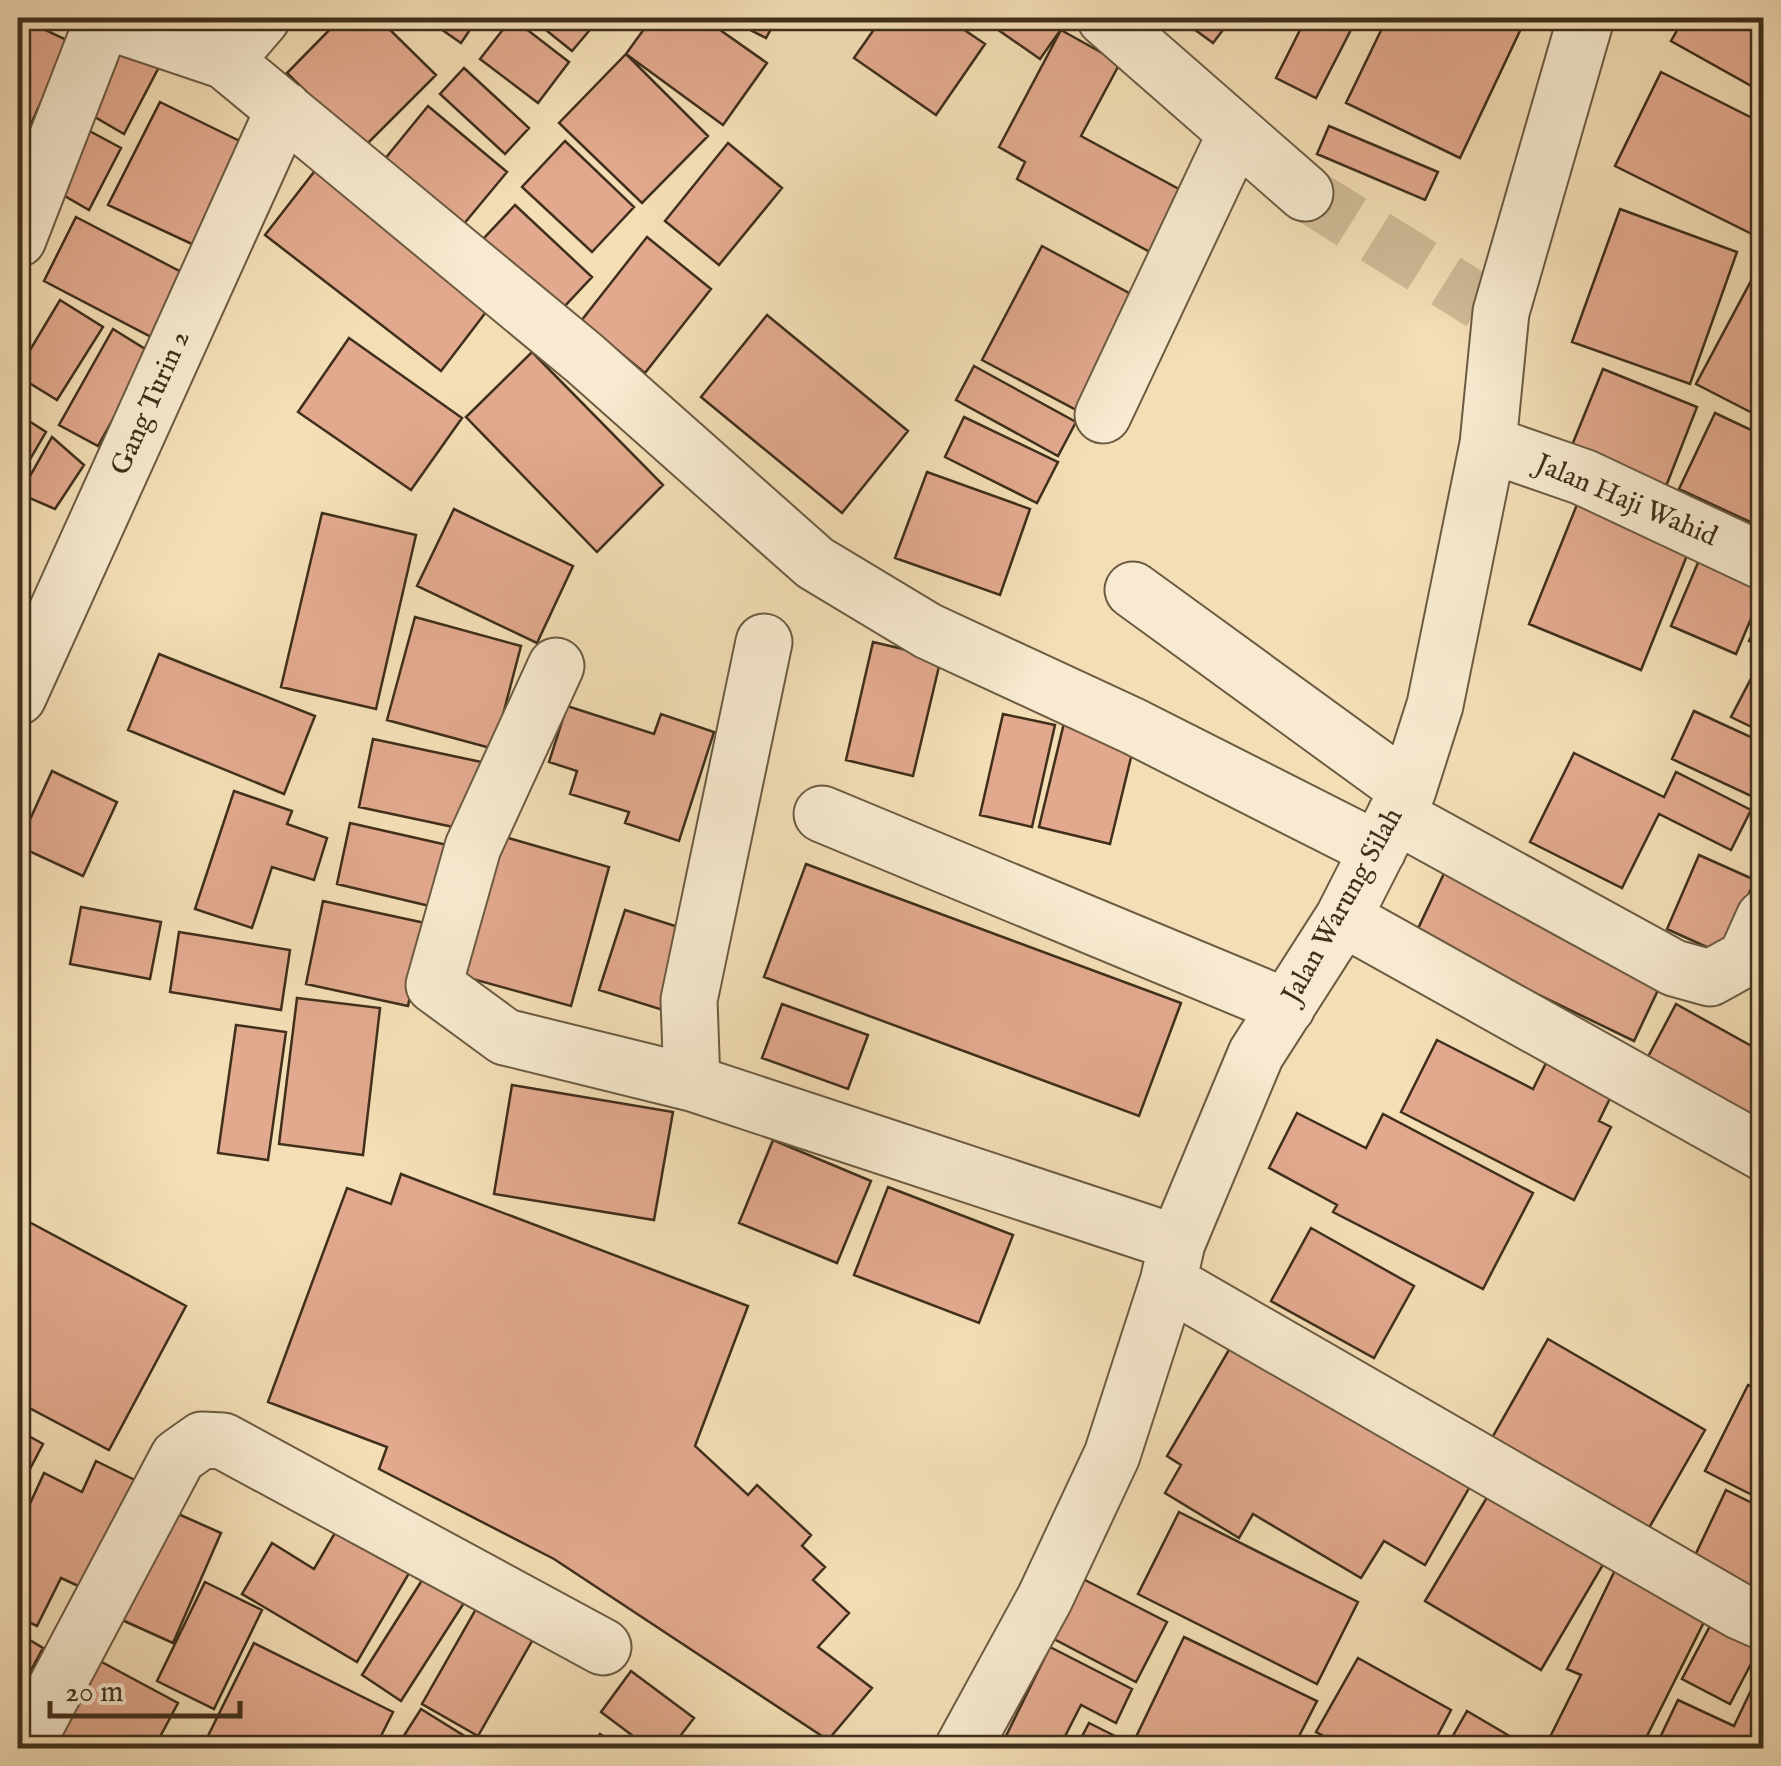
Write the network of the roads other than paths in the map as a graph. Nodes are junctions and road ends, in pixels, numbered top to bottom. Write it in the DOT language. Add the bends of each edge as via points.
graph roads {
  1 [pos="262,18"];
  2 [pos="1105,18"];
  3 [pos="1586,18"];
  4 [pos="225,61"];
  5 [pos="284,110"];
  6 [pos="1236,132"];
  7 [pos="1305,194"];
  8 [pos="18,239"];
  9 [pos="1102,415"];
  10 [pos="1488,444"];
  11 [pos="1764,562"];
  12 [pos="1134,590"];
  13 [pos="764,642"];
  14 [pos="556,666"];
  15 [pos="18,697"];
  16 [pos="822,814"];
  17 [pos="1394,818"];
  18 [pos="1342,918"];
  19 [pos="1764,918"];
  20 [pos="1288,1007"];
  21 [pos="692,1083"];
  22 [pos="1764,1153"];
  23 [pos="1172,1262"];
  24 [pos="1764,1622"];
  25 [pos="603,1648"];
  26 [pos="24,1748"];
  27 [pos="963,1748"];
  1 -- 4 [label="street"];
  2 -- 6 [label="street"];
  3 -- 10 [label="street, Jalan Warung Silah" via="1491,308"];
  4 -- 5 [label="street"];
  4 -- 8 [label="street" via="103,20"];
  5 -- 15 [label="street, Gang Turin 2"];
  5 -- 17 [label="street" via="584,358 815,563 928,631 1134,726"];
  6 -- 7 [label="street"];
  6 -- 9 [label="street"];
  10 -- 11 [label="street, Jalan Haji Wahid" via="1583,477"];
  10 -- 17 [label="street, Jalan Warung Silah" via="1435,706"];
  12 -- 17 [label="street"];
  13 -- 21 [label="street" via="688,1000"];
  14 -- 21 [label="street" via="473,847 434,985 505,1036"];
  16 -- 20 [label="street"];
  17 -- 18 [label="street, Jalan Warung Silah"];
  17 -- 19 [label="street" via="1674,968 1710,978 1746,958"];
  18 -- 20 [label="street, Jalan Warung Silah"];
  18 -- 22 [label="street"];
  20 -- 23 [label="street, Jalan Warung Silah" via="1256,1054"];
  21 -- 23 [label="street"];
  23 -- 24 [label="street"];
  23 -- 27 [label="street, Jalan Warung Silah" via="1112,1455 1045,1598"];
  25 -- 26 [label="street" via="224,1441 202,1440 178,1457"];
}
